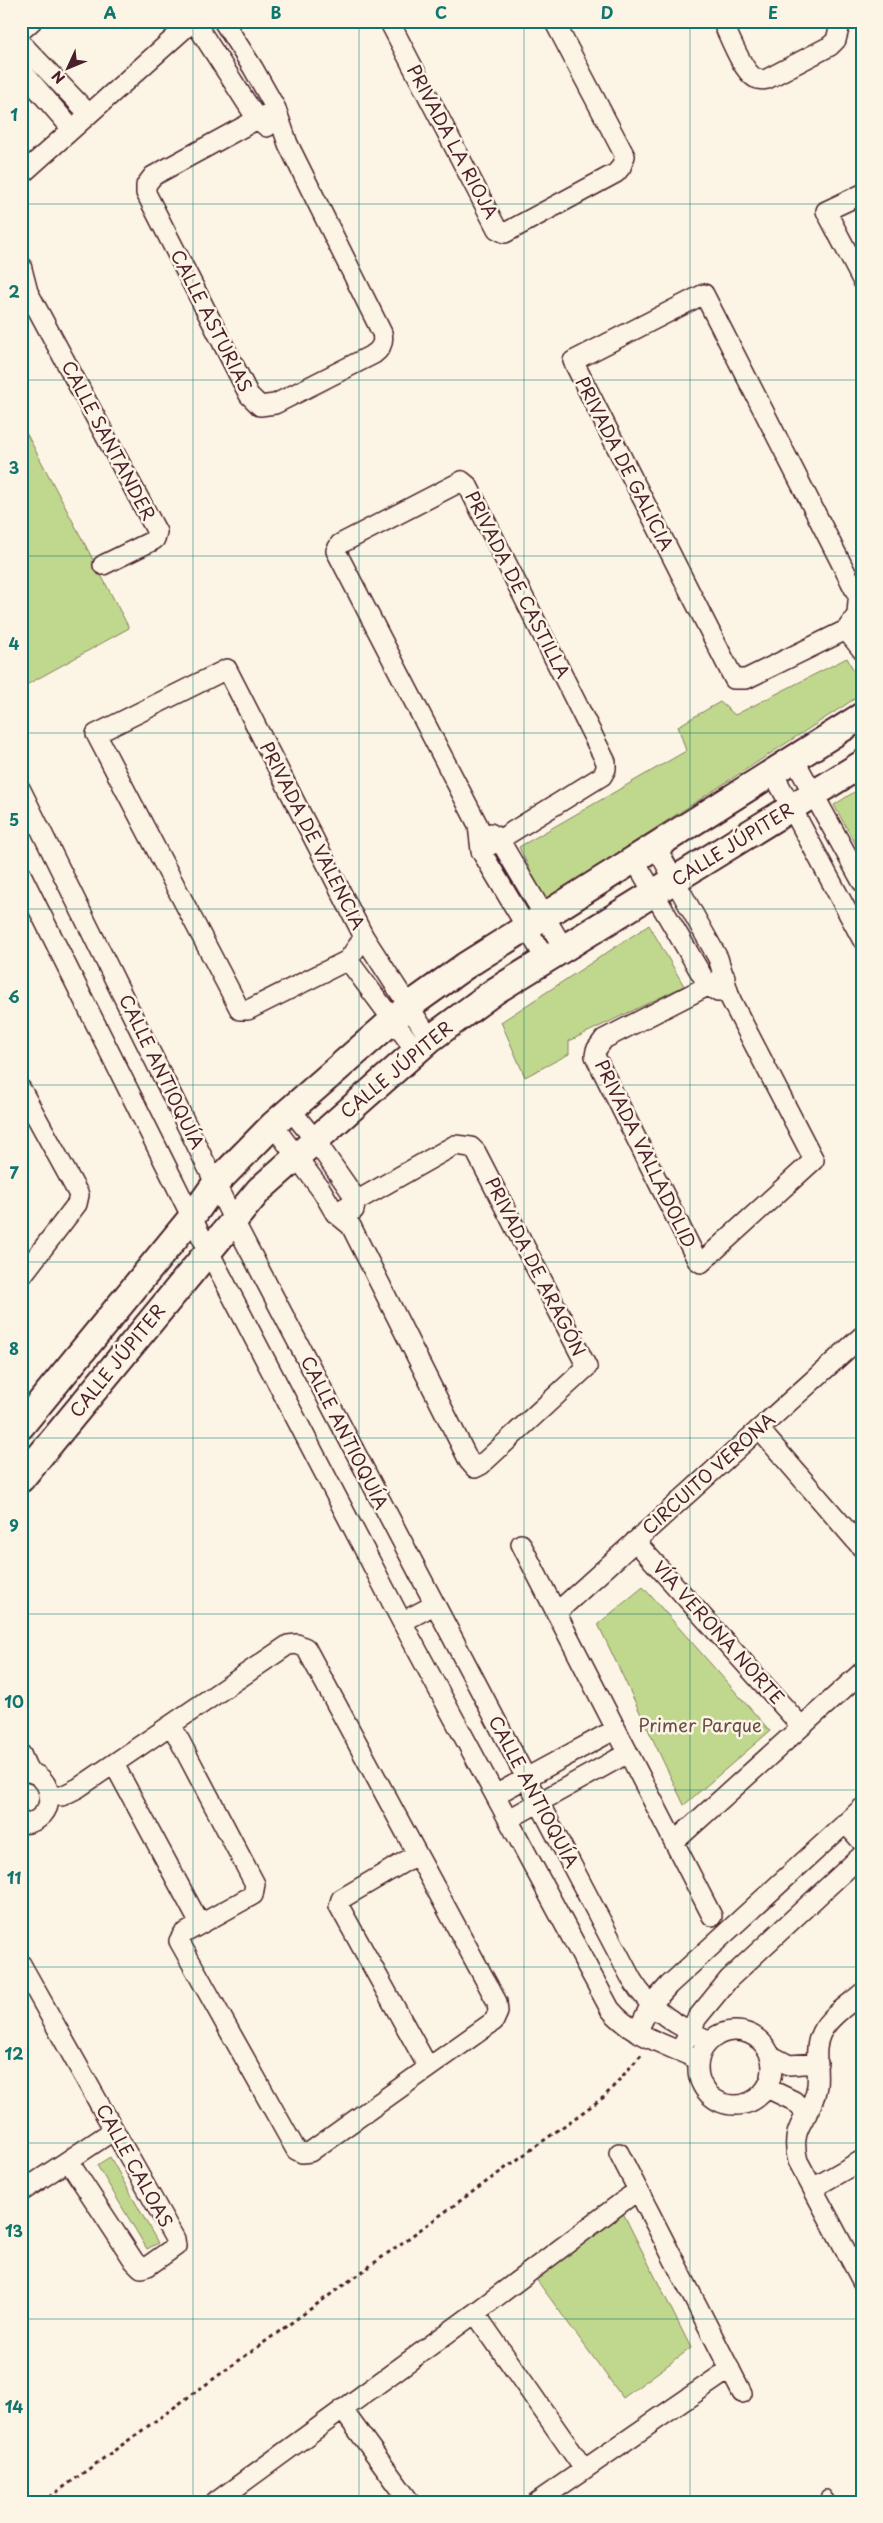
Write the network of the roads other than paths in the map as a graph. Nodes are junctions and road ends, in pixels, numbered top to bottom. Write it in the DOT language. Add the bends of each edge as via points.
graph roads {
  1 [pos="32,21"];
  2 [pos="193,21"];
  3 [pos="223,21"];
  4 [pos="389,21"];
  5 [pos="554,21"];
  6 [pos="722,21"];
  7 [pos="840,21"];
  8 [pos="21,31"];
  9 [pos="21,43"];
  10 [pos="21,70"];
  11 [pos="276,109"];
  12 [pos="89,114"];
  13 [pos="257,119"];
  14 [pos="72,129"];
  15 [pos="288,144"];
  16 [pos="21,175"];
  17 [pos="862,194"];
  18 [pos="21,265"];
  19 [pos="862,280"];
  20 [pos="25,290"];
  21 [pos="103,565"];
  22 [pos="860,602"];
  23 [pos="846,630"];
  24 [pos="862,650"];
  25 [pos="862,716"];
  26 [pos="862,764"];
  27 [pos="783,766"];
  28 [pos="21,790"];
  29 [pos="803,801"];
  30 [pos="478,824"];
  31 [pos="500,840"];
  32 [pos="481,851"];
  33 [pos="645,854"];
  34 [pos="21,874"];
  35 [pos="862,882"];
  36 [pos="664,887"];
  37 [pos="536,922"];
  38 [pos="860,931"];
  39 [pos="364,937"];
  40 [pos="555,954"];
  41 [pos="348,960"];
  42 [pos="717,982"];
  43 [pos="401,1013"];
  44 [pos="423,1045"];
  45 [pos="21,1089"];
  46 [pos="281,1117"];
  47 [pos="306,1148"];
  48 [pos="216,1183"];
  49 [pos="356,1199"];
  50 [pos="335,1213"];
  51 [pos="192,1217"];
  52 [pos="233,1219"];
  53 [pos="351,1226"];
  54 [pos="208,1250"];
  55 [pos="21,1277"];
  56 [pos="862,1336"];
  57 [pos="21,1426"];
  58 [pos="759,1429"];
  59 [pos="21,1479"];
  60 [pos="635,1541"];
  61 [pos="521,1544"];
  62 [pos="862,1548"];
  63 [pos="434,1605"];
  64 [pos="556,1613"];
  65 [pos="402,1622"];
  66 [pos="862,1672"];
  67 [pos="172,1726"];
  68 [pos="801,1726"];
  69 [pos="616,1729"];
  70 [pos="628,1753"];
  71 [pos="21,1754"];
  72 [pos="114,1764"];
  73 [pos="25,1772"];
  74 [pos="526,1779"];
  75 [pos="495,1794"];
  76 [pos="50,1796"];
  77 [pos="539,1803"];
  78 [pos="862,1808"];
  79 [pos="509,1819"];
  80 [pos="845,1823"];
  81 [pos="21,1824"];
  82 [pos="674,1842"];
  83 [pos="862,1842"];
  84 [pos="416,1855"];
  85 [pos="862,1855"];
  86 [pos="712,1916"];
  87 [pos="200,1924"];
  88 [pos="21,1964"];
  89 [pos="862,1993"];
  90 [pos="650,2006"];
  91 [pos="637,2032"];
  92 [pos="689,2032"];
  93 [pos="710,2041"];
  94 [pos="681,2051"];
  95 [pos="770,2055"];
  96 [pos="699,2060"];
  97 [pos="818,2063"];
  98 [pos="428,2067"];
  99 [pos="767,2088"];
  100 [pos="807,2114"];
  101 [pos="114,2130"];
  102 [pos="619,2153"];
  103 [pos="862,2160"];
  104 [pos="69,2162"];
  105 [pos="813,2188"];
  106 [pos="638,2190"];
  107 [pos="21,2192"];
  108 [pos="862,2281"];
  109 [pos="475,2313"];
  110 [pos="730,2369"];
  111 [pos="742,2393"];
  112 [pos="342,2409"];
  113 [pos="584,2469"];
  114 [pos="218,2501"];
  115 [pos="410,2502"];
  116 [pos="537,2502"];
  1 -- 8 [label="street"];
  2 -- 12 [label="street"];
  2 -- 13 [label="street, CALLE ASTURIAS"];
  3 -- 11 [label="street, CALLE ASTURIAS"];
  4 -- 5 [label="street, PRIVADA LA RIOJA" via="497,229 505,233 616,172 624,161 625,156"];
  6 -- 7 [label="street" via="746,69 761,80 830,46 836,40"];
  9 -- 12 [label="street"];
  10 -- 14 [label="street"];
  11 -- 13 [label="street, CALLE ASTURIAS"];
  11 -- 15 [label="street, CALLE ASTURIAS"];
  12 -- 14 [label="street"];
  13 -- 15 [label="street, CALLE ASTURIAS"];
  13 -- 15 [label="street, CALLE ASTURIAS" via="153,176 146,189 249,395 260,406 275,404 374,354 383,340"];
  14 -- 16 [label="street"];
  17 -- 19 [label="street" via="826,211"];
  18 -- 20 [label="street, CALLE SANTANDER"];
  20 -- 21 [label="street, CALLE SANTANDER" via="157,532 152,541"];
  22 -- 23 [label="street, PRIVADA DE GALICIA" via="857,615"];
  22 -- 23 [label="street, PRIVADA DE GALICIA" via="704,294 572,361 734,679 746,679"];
  23 -- 24 [label="street"];
  25 -- 27 [label="main road, CALLE JÚPITER"];
  26 -- 29 [label="main road, CALLE JÚPITER"];
  27 -- 29 [label="street"];
  27 -- 29 [label="street"];
  27 -- 33 [label="main road, CALLE JÚPITER"];
  28 -- 48 [label="street, CALLE ANTIOQUÍA"];
  29 -- 35 [label="street"];
  29 -- 36 [label="main road, CALLE JÚPITER"];
  29 -- 38 [label="street"];
  30 -- 31 [label="street, PRIVADA DE CASTILLA"];
  30 -- 31 [label="street, PRIVADA DE CASTILLA" via="336,550 340,544 462,481 468,486 606,762 602,776"];
  30 -- 32 [label="street, PRIVADA DE CASTILLA"];
  31 -- 32 [label="street, PRIVADA DE CASTILLA"];
  31 -- 37 [label="street, PRIVADA DE CASTILLA"];
  32 -- 37 [label="street, PRIVADA DE CASTILLA"];
  33 -- 36 [label="street, PRIVADA VALLADOLID"];
  33 -- 36 [label="street, PRIVADA VALLADOLID"];
  33 -- 37 [label="main road, CALLE JÚPITER"];
  34 -- 51 [label="street, CALLE ANTIOQUÍA"];
  36 -- 40 [label="main road, CALLE JÚPITER"];
  36 -- 42 [label="street, PRIVADA VALLADOLID"];
  37 -- 40 [label="street, PRIVADA DE CASTILLA"];
  37 -- 43 [label="main road, CALLE JÚPITER" via="466,966"];
  39 -- 41 [label="street, PRIVADA DE VALENCIA"];
  39 -- 41 [label="street, PRIVADA DE VALENCIA" via="227,669 96,734 237,1008 243,1012 248,1010"];
  39 -- 43 [label="street"];
  40 -- 44 [label="main road, CALLE JÚPITER" via="496,991"];
  41 -- 43 [label="street"];
  42 -- 42 [label="street, PRIVADA VALLADOLID" via="731,1000 814,1160 701,1263 595,1056 604,1039"];
  43 -- 44 [label="street"];
  43 -- 46 [label="main road, CALLE JÚPITER"];
  44 -- 47 [label="main road, CALLE JÚPITER"];
  45 -- 55 [label="street" via="79,1195 77,1204"];
  46 -- 47 [label="street, PRIVADA DE ARAGÓN"];
  46 -- 47 [label="street, PRIVADA DE ARAGÓN"];
  46 -- 48 [label="main road, CALLE JÚPITER"];
  47 -- 49 [label="street, PRIVADA DE ARAGÓN"];
  47 -- 50 [label="street, PRIVADA DE ARAGÓN"];
  47 -- 52 [label="main road, CALLE JÚPITER" via="259,1190"];
  48 -- 51 [label="main road, CALLE JÚPITER"];
  48 -- 52 [label="street, CALLE ANTIOQUÍA"];
  49 -- 50 [label="street, PRIVADA DE ARAGÓN"];
  49 -- 53 [label="street"];
  49 -- 53 [label="street, PRIVADA DE ARAGÓN" via="455,1145 471,1147 587,1367 475,1468"];
  50 -- 53 [label="street, PRIVADA DE ARAGÓN"];
  51 -- 54 [label="street, CALLE ANTIOQUÍA"];
  51 -- 57 [label="main road, CALLE JÚPITER"];
  52 -- 54 [label="main road, CALLE JÚPITER"];
  52 -- 63 [label="street, CALLE ANTIOQUÍA"];
  54 -- 59 [label="main road, CALLE JÚPITER"];
  54 -- 65 [label="street, CALLE ANTIOQUÍA"];
  56 -- 58 [label="street, CIRCUITO VERONA"];
  58 -- 60 [label="street, CIRCUITO VERONA"];
  58 -- 62 [label="street"];
  60 -- 64 [label="street, CIRCUITO VERONA"];
  60 -- 68 [label="street, VÍA VERONA NORTE"];
  61 -- 64 [label="street"];
  63 -- 65 [label="street"];
  63 -- 74 [label="street, CALLE ANTIOQUÍA"];
  64 -- 69 [label="street"];
  65 -- 75 [label="street, CALLE ANTIOQUÍA"];
  66 -- 68 [label="street"];
  67 -- 72 [label="street"];
  67 -- 84 [label="street" via="288,1645 306,1648"];
  67 -- 87 [label="street" via="256,1884 253,1895"];
  68 -- 82 [label="street"];
  69 -- 70 [label="street"];
  69 -- 74 [label="street"];
  70 -- 77 [label="street"];
  70 -- 82 [label="street"];
  71 -- 73 [label="street"];
  72 -- 76 [label="street" via="70,1793"];
  72 -- 87 [label="street"];
  73 -- 76 [label="street" via="43,1780"];
  74 -- 75 [label="street"];
  74 -- 77 [label="street, CALLE ANTIOQUÍA"];
  75 -- 79 [label="street, CALLE ANTIOQUÍA"];
  76 -- 81 [label="street" via="49,1805 38,1819"];
  77 -- 79 [label="street"];
  77 -- 90 [label="street, CALLE ANTIOQUÍA" via="632,1980"];
  78 -- 80 [label="street"];
  79 -- 91 [label="street, CALLE ANTIOQUÍA" via="610,2008"];
  80 -- 83 [label="street"];
  80 -- 90 [label="street"];
  82 -- 86 [label="street"];
  84 -- 98 [label="street" via="497,2002 498,2012 494,2021"];
  84 -- 98 [label="street" via="341,1900 339,1906"];
  85 -- 92 [label="street" via="728,1979"];
  87 -- 98 [label="street" via="183,1934 179,1941 296,2150 310,2152"];
  88 -- 101 [label="street, CALLE CALOAS"];
  89 -- 97 [label="street" via="826,2025 817,2046"];
  90 -- 91 [label="street"];
  90 -- 92 [label="street, CALLE ANTIOQUÍA"];
  91 -- 94 [label="street, CALLE ANTIOQUÍA"];
  92 -- 93 [label="street, CALLE ANTIOQUÍA"];
  92 -- 94 [label="street"];
  93 -- 95 [label="street" via="728,2032 748,2034 757,2039"];
  93 -- 96 [label="street"];
  94 -- 96 [label="street, CALLE ANTIOQUÍA"];
  95 -- 97 [label="street" via="789,2065"];
  95 -- 99 [label="street" via="772,2072"];
  96 -- 99 [label="street" via="698,2073 702,2085 721,2103 747,2104"];
  97 -- 100 [label="street" via="817,2088"];
  99 -- 100 [label="street" via="794,2101"];
  100 -- 105 [label="street" via="795,2135 794,2147"];
  101 -- 104 [label="street"];
  101 -- 104 [label="street, CALLE CALOAS" via="175,2239 176,2246 172,2250 141,2268"];
  102 -- 106 [label="street"];
  103 -- 105 [label="street"];
  104 -- 107 [label="street"];
  105 -- 108 [label="street"];
  106 -- 109 [label="street"];
  106 -- 110 [label="street"];
  109 -- 112 [label="street"];
  109 -- 113 [label="street"];
  110 -- 111 [label="street"];
  110 -- 113 [label="street"];
  112 -- 114 [label="street"];
  112 -- 115 [label="street"];
  113 -- 116 [label="street"];
}
